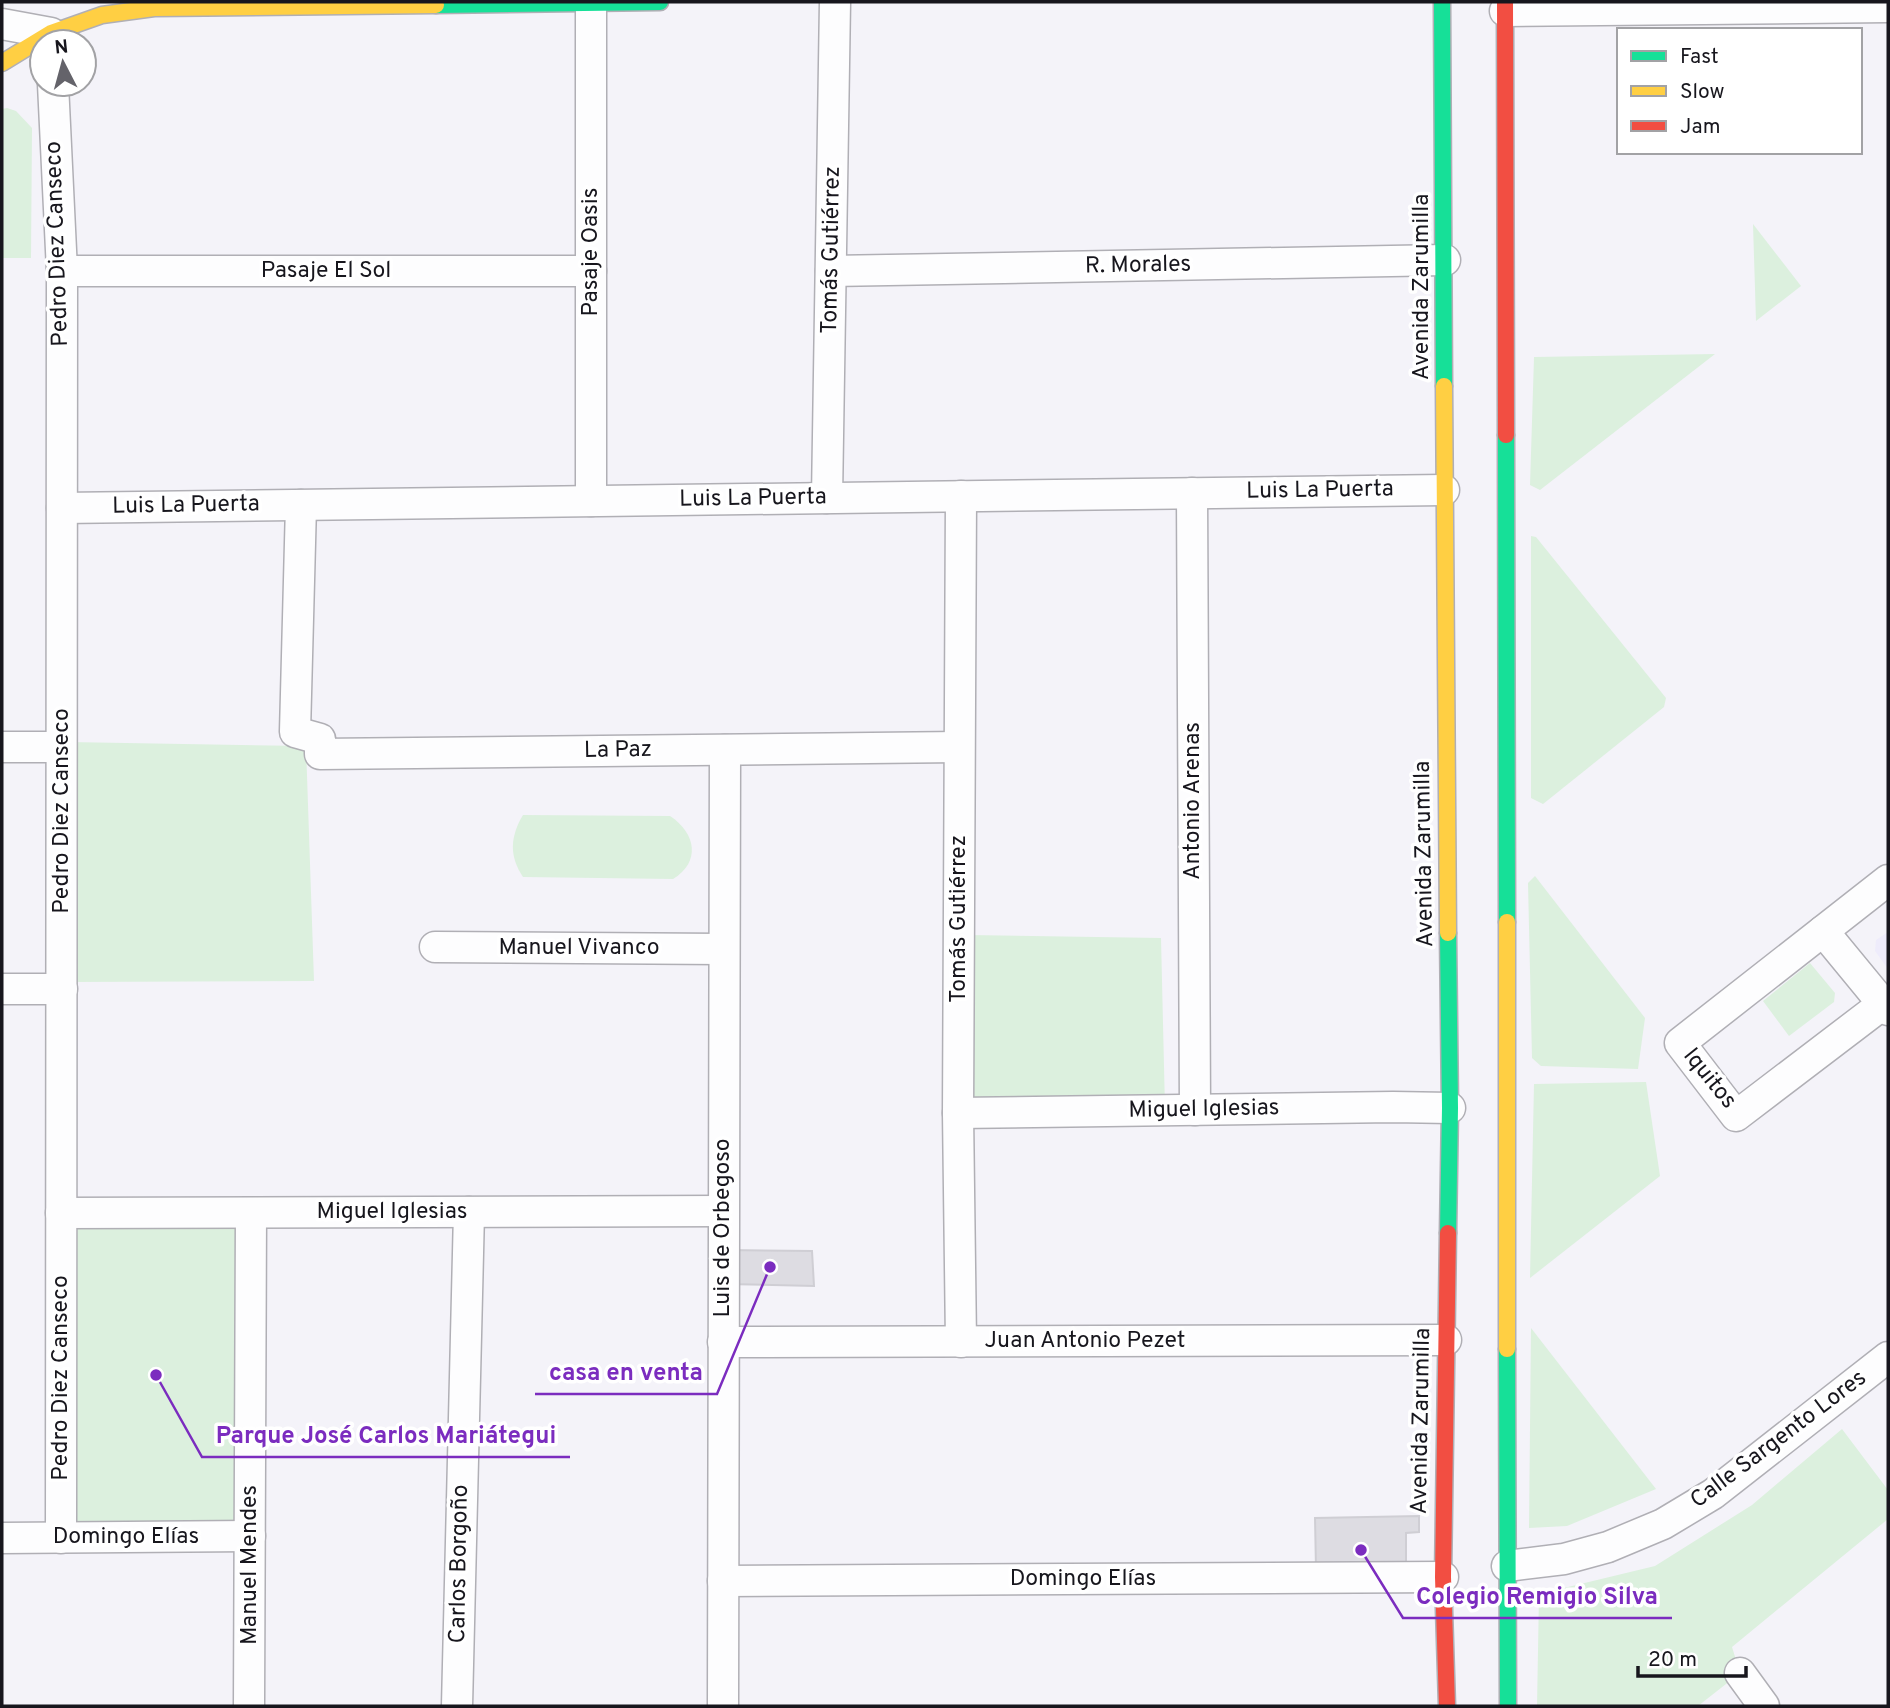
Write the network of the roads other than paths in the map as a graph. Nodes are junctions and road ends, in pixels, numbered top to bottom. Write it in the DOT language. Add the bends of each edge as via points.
graph roads {
  1 [pos="660,2"];
  2 [pos="835,2"];
  3 [pos="1441,2"];
  4 [pos="591,3"];
  5 [pos="1500,7"];
  6 [pos="1888,7"];
  7 [pos="2,24"];
  8 [pos="73,28"];
  9 [pos="28,31"];
  10 [pos="28,50"];
  11 [pos="2,63"];
  12 [pos="54,98"];
  13 [pos="1446,260"];
  14 [pos="62,271"];
  15 [pos="591,271"];
  16 [pos="831,271"];
  17 [pos="1444,490"];
  18 [pos="1192,493"];
  19 [pos="961,496"];
  20 [pos="828,498"];
  21 [pos="591,501"];
  22 [pos="301,505"];
  23 [pos="62,508"];
  24 [pos="2,747"];
  25 [pos="61,747"];
  26 [pos="959,747"];
  27 [pos="725,750"];
  28 [pos="1888,880"];
  29 [pos="1823,931"];
  30 [pos="435,947"];
  31 [pos="723,949"];
  32 [pos="2,989"];
  33 [pos="62,989"];
  34 [pos="1886,1007"];
  35 [pos="1450,1108"];
  36 [pos="1195,1110"];
  37 [pos="958,1113"];
  38 [pos="723,1211"];
  39 [pos="469,1212"];
  40 [pos="61,1213"];
  41 [pos="251,1213"];
  42 [pos="1446,1340"];
  43 [pos="723,1342"];
  44 [pos="961,1342"];
  45 [pos="1888,1357"];
  46 [pos="250,1536"];
  47 [pos="2,1538"];
  48 [pos="61,1538"];
  49 [pos="1507,1566"];
  50 [pos="1443,1577"];
  51 [pos="723,1581"];
  52 [pos="1740,1673"];
  53 [pos="249,1706"];
  54 [pos="457,1706"];
  55 [pos="723,1706"];
  56 [pos="1447,1706"];
  57 [pos="1508,1706"];
  58 [pos="1764,1706"];
  1 -- 4 [label="main road"];
  2 -- 16 [label="street, Tomás Gutiérrez"];
  3 -- 13 [label="main road, Avenida Zarumilla"];
  4 -- 8 [label="main road" via="154,8 102,15"];
  4 -- 15 [label="street, Pasaje Oasis"];
  5 -- 6 [label="street"];
  5 -- 49 [label="main road"];
  7 -- 9 [label="street"];
  10 -- 11 [label="main road"];
  12 -- 14 [label="street, Pedro Diez Canseco"];
  13 -- 16 [label="street, R. Morales"];
  13 -- 17 [label="main road, Avenida Zarumilla"];
  14 -- 15 [label="street, Pasaje El Sol"];
  14 -- 23 [label="street, Pedro Diez Canseco"];
  15 -- 21 [label="street, Pasaje Oasis"];
  16 -- 20 [label="street, Tomás Gutiérrez"];
  17 -- 18 [label="street, Luis La Puerta"];
  17 -- 35 [label="main road, Avenida Zarumilla"];
  18 -- 19 [label="street, Luis La Puerta"];
  18 -- 36 [label="street, Antonio Arenas"];
  19 -- 20 [label="street, Luis La Puerta"];
  19 -- 26 [label="street, Tomás Gutiérrez"];
  20 -- 21 [label="street, Luis La Puerta"];
  21 -- 22 [label="street, Luis La Puerta"];
  22 -- 23 [label="street, Luis La Puerta"];
  22 -- 27 [label="street, La Paz" via="295,733 320,739 320,754"];
  23 -- 25 [label="street, Pedro Diez Canseco"];
  24 -- 25 [label="street"];
  25 -- 33 [label="street, Pedro Diez Canseco"];
  26 -- 27 [label="street, La Paz"];
  26 -- 37 [label="street, Tomás Gutiérrez"];
  27 -- 31 [label="street, Luis de Orbegoso"];
  28 -- 29 [label="street, Iquitos"];
  29 -- 34 [label="street"];
  29 -- 34 [label="street, Iquitos" via="1679,1043 1737,1116"];
  30 -- 31 [label="street, Manuel Vivanco"];
  31 -- 38 [label="street, Luis de Orbegoso"];
  32 -- 33 [label="street"];
  33 -- 40 [label="street, Pedro Diez Canseco"];
  35 -- 36 [label="street, Miguel Iglesias"];
  35 -- 42 [label="main road, Avenida Zarumilla"];
  36 -- 37 [label="street, Miguel Iglesias"];
  37 -- 44 [label="street, Tomás Gutiérrez"];
  38 -- 39 [label="street, Miguel Iglesias"];
  38 -- 43 [label="street, Luis de Orbegoso"];
  39 -- 41 [label="street, Miguel Iglesias"];
  39 -- 54 [label="street, Carlos Borgoño"];
  40 -- 41 [label="street, Miguel Iglesias"];
  40 -- 48 [label="street, Pedro Diez Canseco"];
  41 -- 46 [label="street, Manuel Mendes"];
  42 -- 44 [label="street, Juan Antonio Pezet"];
  42 -- 50 [label="main road, Avenida Zarumilla"];
  43 -- 44 [label="street, Juan Antonio Pezet"];
  43 -- 51 [label="street, Luis de Orbegoso"];
  45 -- 49 [label="street, Calle Sargento Lores" via="1713,1494 1663,1524 1564,1559"];
  46 -- 48 [label="street, Domingo Elías"];
  46 -- 53 [label="street, Manuel Mendes"];
  47 -- 48 [label="street, Domingo Elías"];
  49 -- 57 [label="main road"];
  50 -- 51 [label="street, Domingo Elías"];
  50 -- 56 [label="main road, Avenida Zarumilla"];
  51 -- 55 [label="street, Luis de Orbegoso"];
  52 -- 58 [label="street"];
}
